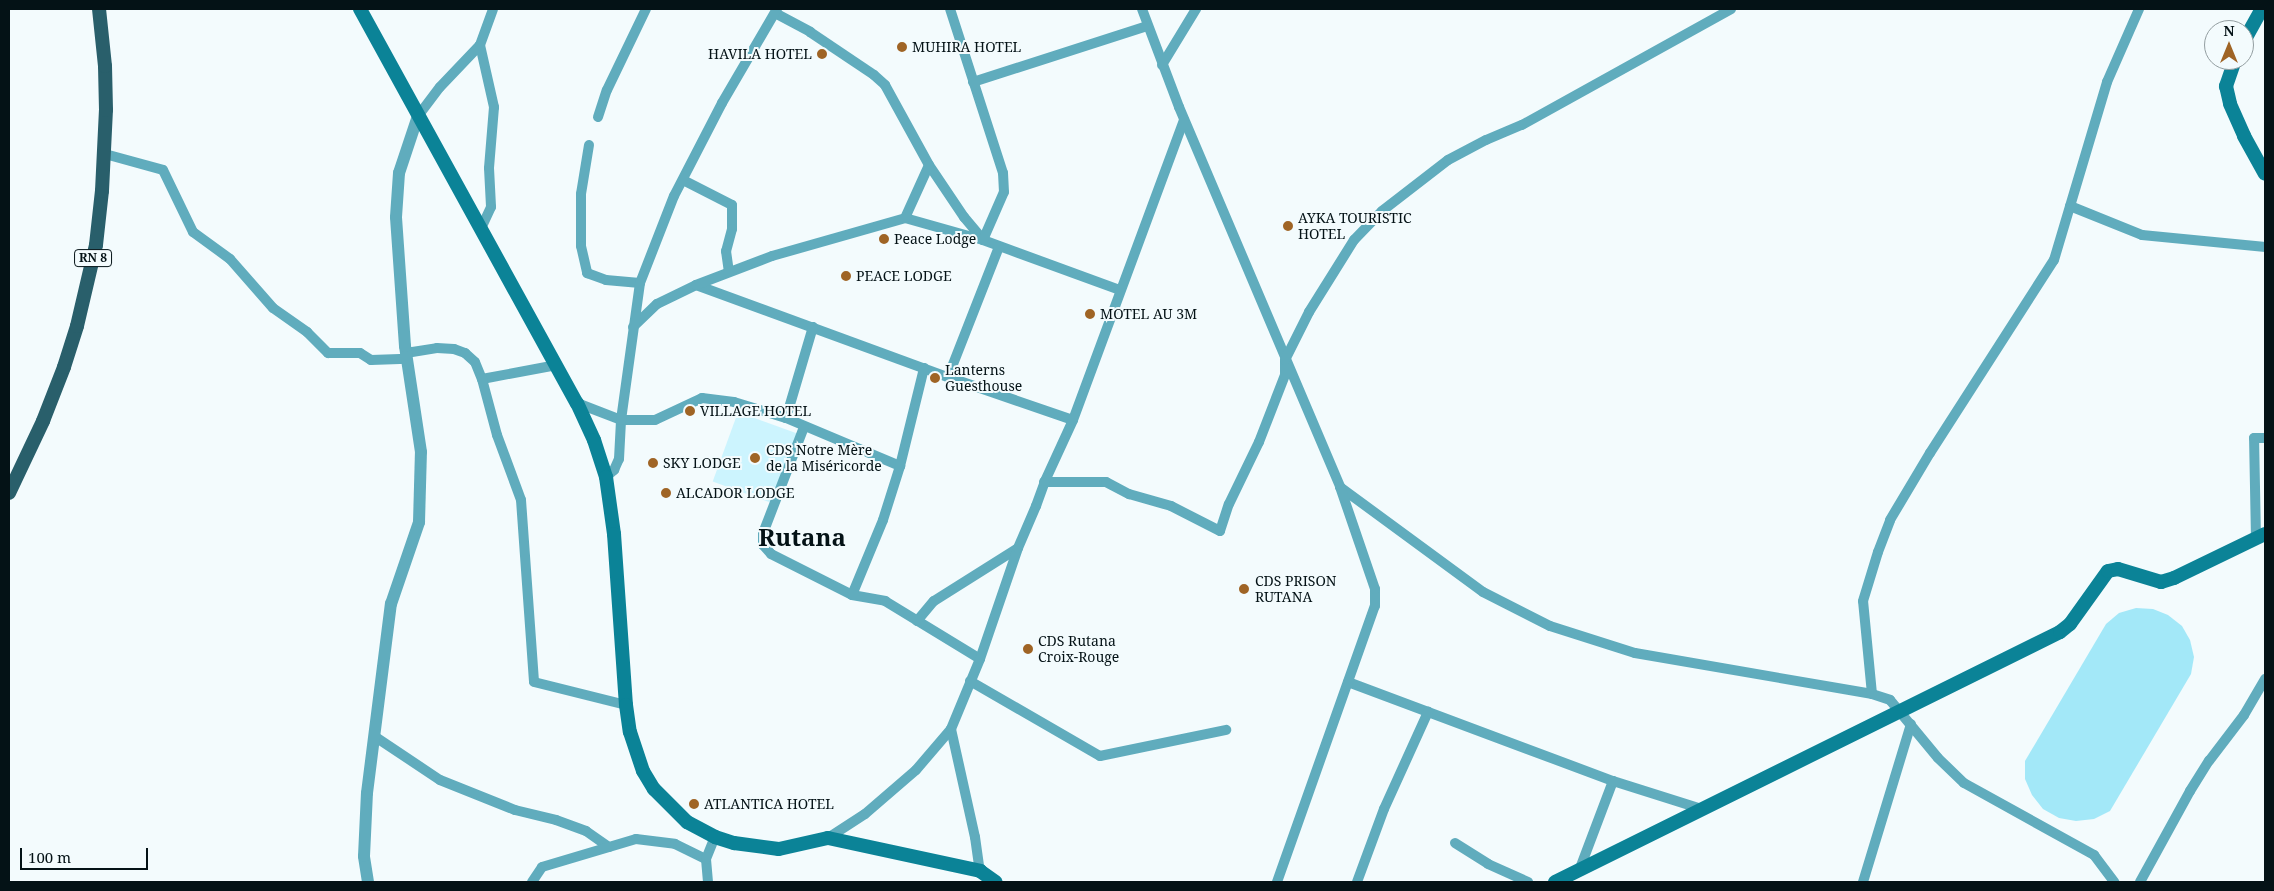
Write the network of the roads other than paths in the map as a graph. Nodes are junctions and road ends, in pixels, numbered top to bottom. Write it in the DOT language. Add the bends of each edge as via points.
graph roads {
  1 [pos="99,9"];
  2 [pos="360,9"];
  3 [pos="493,9"];
  4 [pos="646,9"];
  5 [pos="950,9"];
  6 [pos="1142,9"];
  7 [pos="1196,9"];
  8 [pos="1730,9"];
  9 [pos="2140,9"];
  10 [pos="2262,9"];
  11 [pos="776,11"];
  12 [pos="2254,23"];
  13 [pos="1147,26"];
  14 [pos="480,45"];
  15 [pos="1162,66"];
  16 [pos="2232,70"];
  17 [pos="973,82"];
  18 [pos="418,116"];
  19 [pos="598,117"];
  20 [pos="1184,120"];
  21 [pos="589,145"];
  22 [pos="105,154"];
  23 [pos="929,165"];
  24 [pos="2265,174"];
  25 [pos="683,180"];
  26 [pos="2070,206"];
  27 [pos="905,218"];
  28 [pos="481,228"];
  29 [pos="983,240"];
  30 [pos="999,247"];
  31 [pos="2265,247"];
  32 [pos="729,272"];
  33 [pos="640,283"];
  34 [pos="696,285"];
  35 [pos="1120,290"];
  36 [pos="633,327"];
  37 [pos="813,327"];
  38 [pos="407,356"];
  39 [pos="1285,360"];
  40 [pos="556,365"];
  41 [pos="924,368"];
  42 [pos="948,377"];
  43 [pos="482,379"];
  44 [pos="577,403"];
  45 [pos="786,418"];
  46 [pos="621,420"];
  47 [pos="1073,420"];
  48 [pos="804,427"];
  49 [pos="2265,438"];
  50 [pos="900,466"];
  51 [pos="606,478"];
  52 [pos="1044,482"];
  53 [pos="1340,487"];
  54 [pos="9,493"];
  55 [pos="2261,537"];
  56 [pos="1018,548"];
  57 [pos="852,595"];
  58 [pos="917,621"];
  59 [pos="980,660"];
  60 [pos="2265,679"];
  61 [pos="970,682"];
  62 [pos="1348,682"];
  63 [pos="1872,694"];
  64 [pos="626,705"];
  65 [pos="1900,711"];
  66 [pos="1428,712"];
  67 [pos="1911,724"];
  68 [pos="951,729"];
  69 [pos="1226,730"];
  70 [pos="374,736"];
  71 [pos="1613,781"];
  72 [pos="1702,809"];
  73 [pos="715,837"];
  74 [pos="828,838"];
  75 [pos="1455,844"];
  76 [pos="609,847"];
  77 [pos="706,859"];
  78 [pos="980,871"];
  79 [pos="1579,871"];
  80 [pos="368,882"];
  81 [pos="532,882"];
  82 [pos="708,882"];
  83 [pos="996,882"];
  84 [pos="1277,882"];
  85 [pos="1357,882"];
  86 [pos="1528,882"];
  87 [pos="1555,882"];
  88 [pos="1864,882"];
  89 [pos="2114,882"];
  90 [pos="2140,882"];
  1 -- 22 [label="main road, RN 8" via="105,66"];
  2 -- 18 [label="main road"];
  3 -- 14 [label="street"];
  4 -- 19 [label="street" via="607,90"];
  5 -- 17 [label="street"];
  6 -- 13 [label="street"];
  7 -- 15 [label="street"];
  8 -- 39 [label="street" via="1522,125 1448,160 1382,211 1354,240 1309,312"];
  9 -- 26 [label="street" via="2107,82"];
  10 -- 12 [label="main road"];
  11 -- 23 [label="street" via="874,75 885,86"];
  11 -- 25 [label="street" via="722,103"];
  13 -- 15 [label="street"];
  13 -- 17 [label="street"];
  14 -- 18 [label="street"];
  14 -- 28 [label="street" via="494,107 489,168 491,207"];
  15 -- 20 [label="street"];
  16 -- 24 [label="main road" via="2226,86 2230,104"];
  17 -- 29 [label="street" via="1003,173 1004,192"];
  18 -- 28 [label="main road"];
  18 -- 38 [label="street" via="399,173 396,217"];
  20 -- 35 [label="street"];
  20 -- 39 [label="street"];
  21 -- 33 [label="street" via="581,194 581,246 587,273 606,280"];
  22 -- 38 [label="street" via="163,170 193,232 230,259 274,308 307,332 328,353 360,352 371,360"];
  22 -- 54 [label="main road, RN 8" via="96,245 78,326 43,421"];
  23 -- 27 [label="street"];
  23 -- 29 [label="street"];
  25 -- 32 [label="street" via="732,205 732,228 726,251"];
  25 -- 33 [label="street"];
  26 -- 31 [label="street" via="2142,235"];
  26 -- 63 [label="street" via="2054,260 1890,520 1863,601"];
  27 -- 29 [label="street"];
  27 -- 32 [label="street" via="772,256"];
  28 -- 40 [label="main road"];
  29 -- 30 [label="street"];
  30 -- 35 [label="street"];
  30 -- 42 [label="street"];
  32 -- 34 [label="street"];
  33 -- 36 [label="street"];
  34 -- 36 [label="street" via="658,304"];
  34 -- 37 [label="street"];
  35 -- 47 [label="street"];
  36 -- 46 [label="street"];
  37 -- 41 [label="street"];
  37 -- 45 [label="street"];
  38 -- 43 [label="street" via="437,348 454,349 475,362"];
  38 -- 70 [label="street" via="421,452 419,522 391,604"];
  39 -- 52 [label="street" via="1285,375 1220,531 1171,506 1129,494 1106,482"];
  39 -- 53 [label="street"];
  40 -- 43 [label="street"];
  40 -- 44 [label="main road"];
  41 -- 42 [label="street"];
  41 -- 50 [label="street"];
  42 -- 47 [label="street"];
  43 -- 64 [label="street" via="497,435 522,500 534,682"];
  44 -- 46 [label="street"];
  44 -- 51 [label="main road" via="594,440"];
  45 -- 46 [label="street" via="734,402 702,398 654,420"];
  45 -- 48 [label="street"];
  46 -- 51 [label="street" via="620,459"];
  47 -- 52 [label="street"];
  48 -- 50 [label="street"];
  48 -- 57 [label="street" via="763,533 763,545 771,554"];
  49 -- 55 [label="street" via="2254,438"];
  50 -- 57 [label="street" via="883,520"];
  51 -- 64 [label="main road" via="614,534"];
  52 -- 56 [label="street"];
  53 -- 62 [label="street" via="1375,589 1375,606"];
  53 -- 63 [label="street" via="1483,592 1550,626 1635,653"];
  55 -- 65 [label="main road" via="2161,582 2118,569 2108,571 2070,624 2060,632"];
  56 -- 58 [label="street" via="934,601"];
  56 -- 59 [label="street"];
  57 -- 58 [label="street" via="885,601"];
  58 -- 59 [label="street"];
  59 -- 61 [label="street"];
  60 -- 90 [label="street" via="2244,715 2190,791"];
  61 -- 68 [label="street"];
  61 -- 69 [label="street" via="1100,756"];
  62 -- 66 [label="street"];
  62 -- 84 [label="street"];
  63 -- 65 [label="street" via="1890,700"];
  64 -- 73 [label="main road" via="636,754 654,789 687,822"];
  65 -- 67 [label="street"];
  65 -- 72 [label="main road"];
  66 -- 71 [label="street"];
  66 -- 85 [label="street" via="1384,809"];
  67 -- 88 [label="street"];
  67 -- 89 [label="street" via="1938,758 1964,783 2094,855"];
  68 -- 74 [label="street" via="916,770 865,814"];
  68 -- 78 [label="street"];
  70 -- 76 [label="street" via="440,780 515,810 586,831"];
  70 -- 80 [label="street" via="364,856"];
  71 -- 72 [label="street"];
  71 -- 79 [label="street"];
  72 -- 79 [label="main road"];
  73 -- 74 [label="main road" via="760,848 779,849"];
  73 -- 77 [label="street"];
  74 -- 78 [label="main road"];
  75 -- 86 [label="street" via="1488,864"];
  76 -- 77 [label="street" via="636,839 675,844"];
  76 -- 81 [label="street" via="542,867"];
  77 -- 82 [label="street"];
  78 -- 83 [label="main road"];
  79 -- 87 [label="main road"];
}
